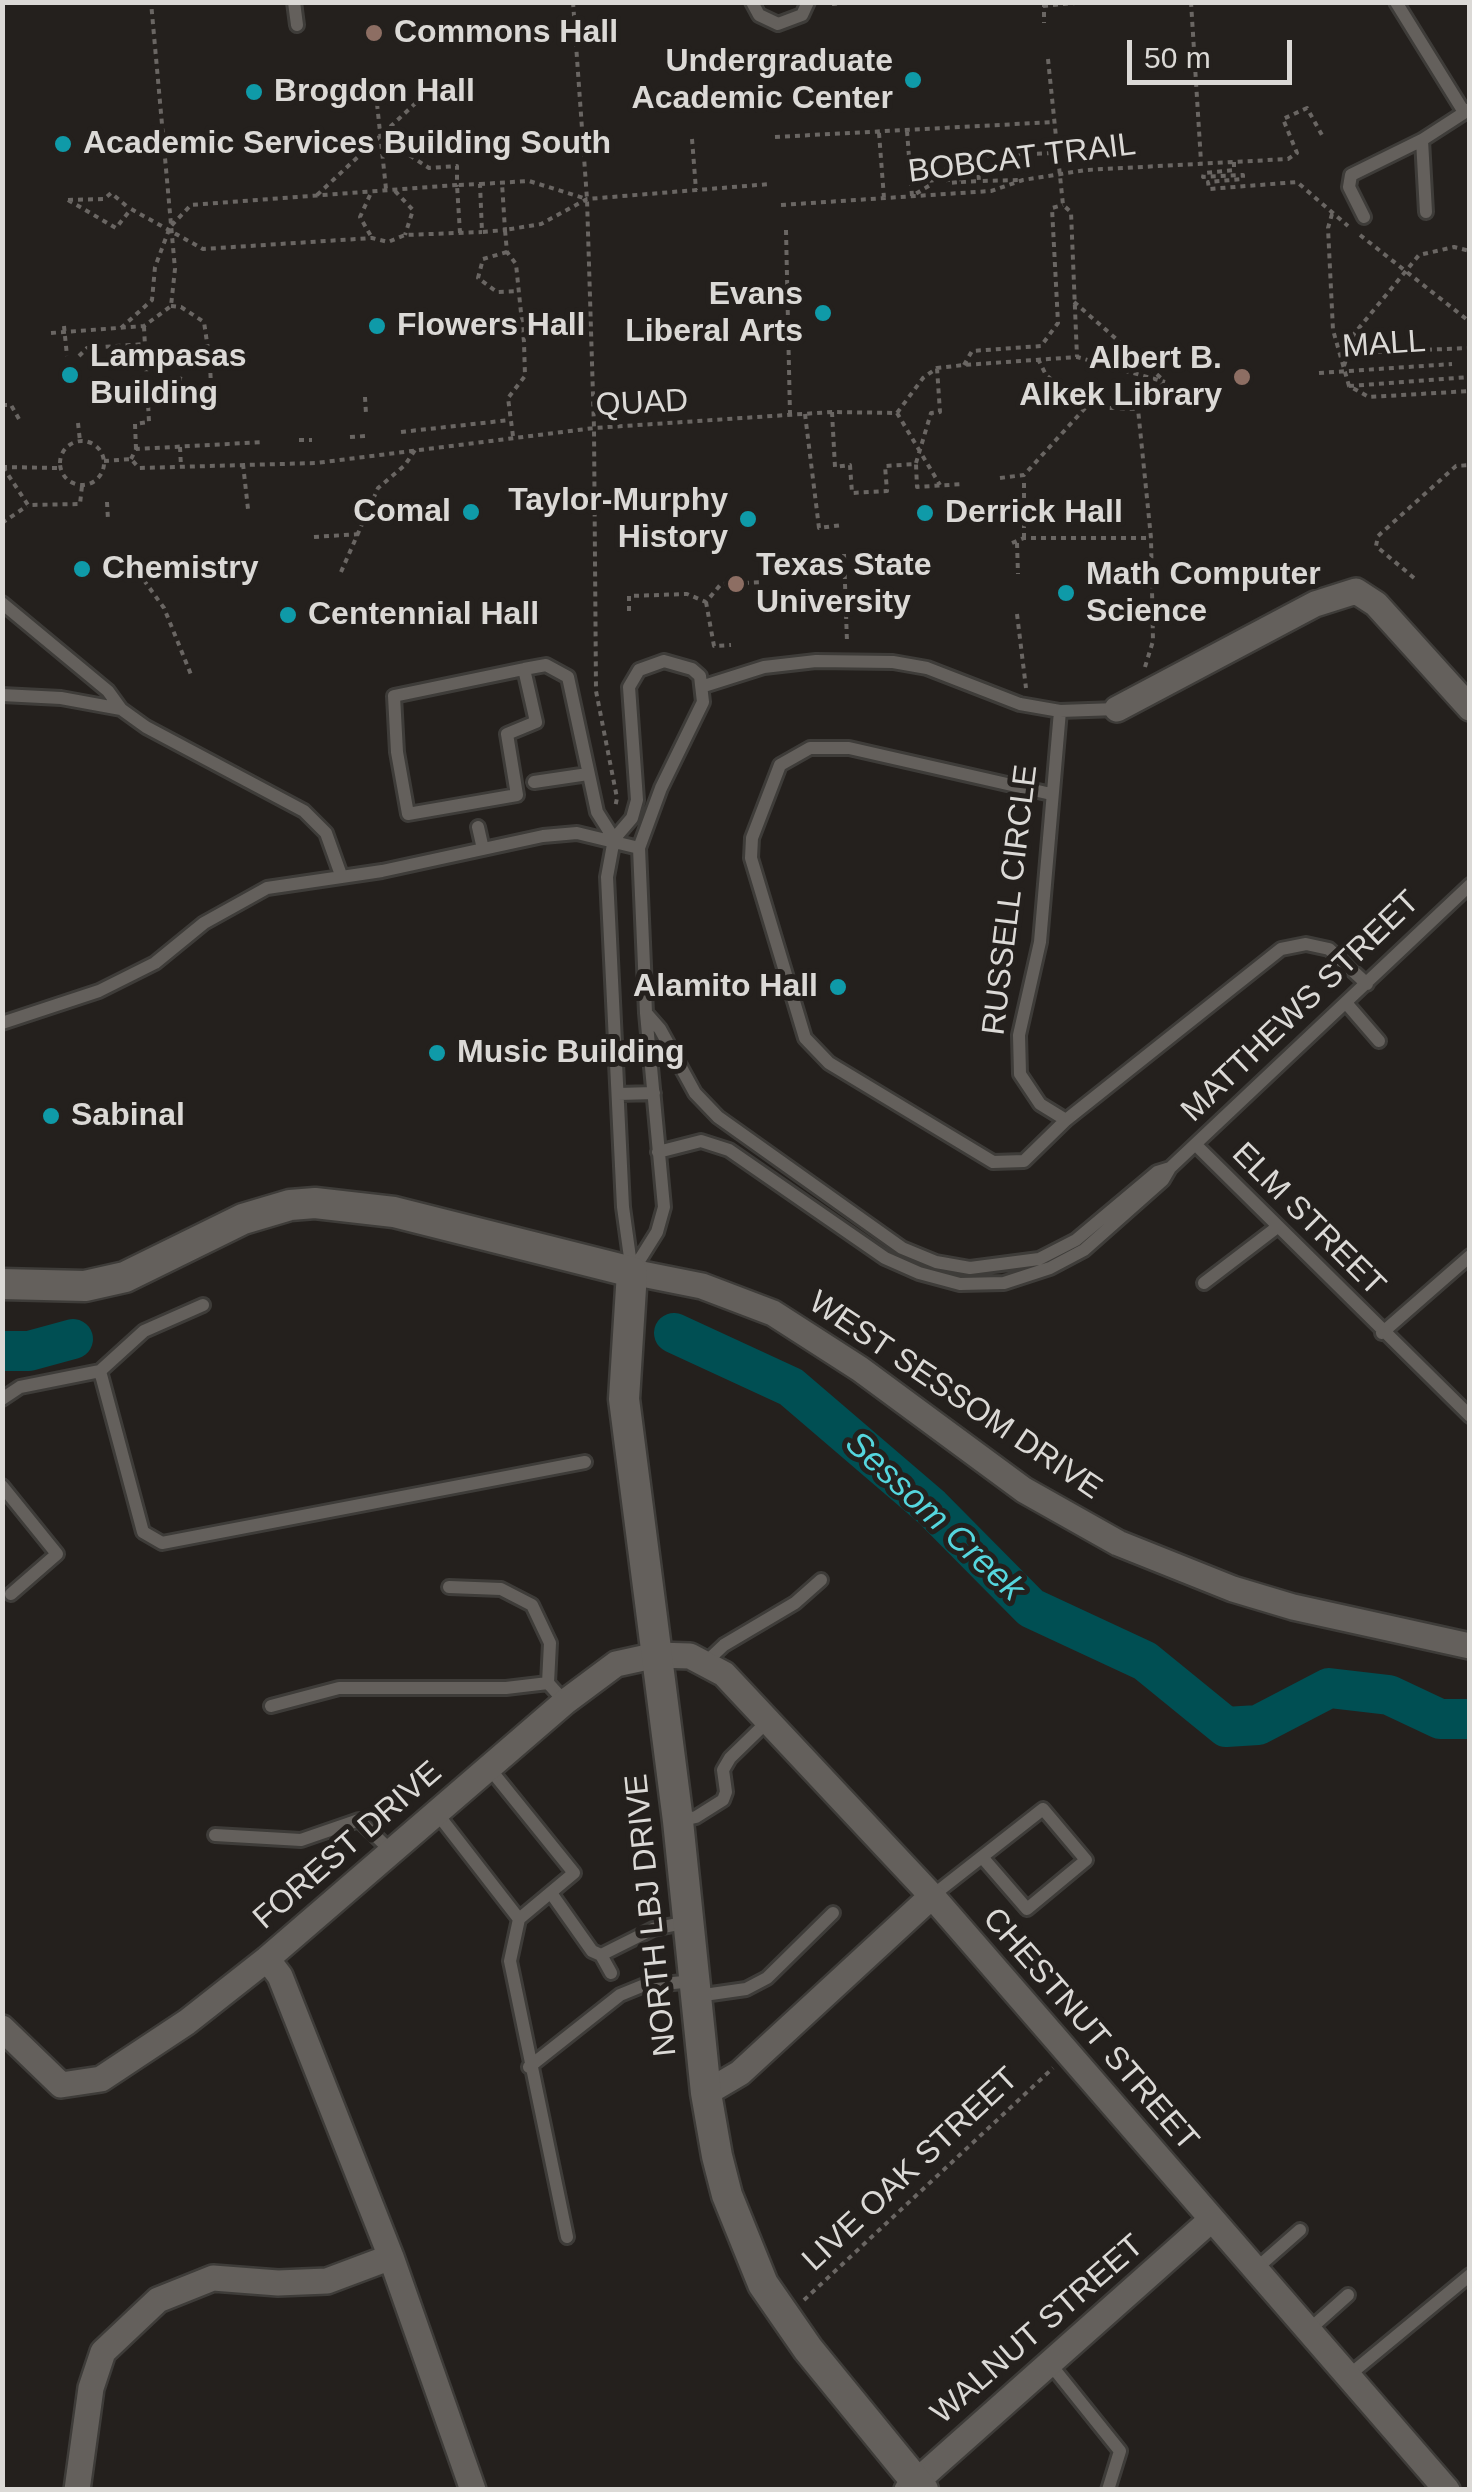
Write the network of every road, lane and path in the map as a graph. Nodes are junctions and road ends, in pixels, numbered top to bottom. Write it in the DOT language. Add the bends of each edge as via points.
graph roads {
  1 [pos="151,2"];
  2 [pos="294,2"];
  3 [pos="573,2"];
  4 [pos="752,2"];
  5 [pos="808,2"];
  6 [pos="852,2"];
  7 [pos="1086,2"];
  8 [pos="1191,2"];
  9 [pos="1396,2"];
  10 [pos="832,4"];
  11 [pos="1044,4"];
  12 [pos="1044,22"];
  13 [pos="297,25"];
  14 [pos="1048,59"];
  15 [pos="434,86"];
  16 [pos="376,94"];
  17 [pos="1467,110"];
  18 [pos="1054,122"];
  19 [pos="907,131"];
  20 [pos="879,133"];
  21 [pos="380,136"];
  22 [pos="775,137"];
  23 [pos="1323,137"];
  24 [pos="692,139"];
  25 [pos="1422,140"];
  26 [pos="1056,153"];
  27 [pos="960,156"];
  28 [pos="978,156"];
  29 [pos="946,158"];
  30 [pos="1234,162"];
  31 [pos="1201,163"];
  32 [pos="1058,174"];
  33 [pos="1022,180"];
  34 [pos="979,181"];
  35 [pos="961,182"];
  36 [pos="502,183"];
  37 [pos="948,183"];
  38 [pos="480,184"];
  39 [pos="770,184"];
  40 [pos="932,184"];
  41 [pos="457,186"];
  42 [pos="386,190"];
  43 [pos="696,190"];
  44 [pos="395,191"];
  45 [pos="370,195"];
  46 [pos="316,196"];
  47 [pos="912,196"];
  48 [pos="586,198"];
  49 [pos="884,198"];
  50 [pos="781,205"];
  51 [pos="1063,206"];
  52 [pos="130,210"];
  53 [pos="1426,212"];
  54 [pos="1332,214"];
  55 [pos="1364,217"];
  56 [pos="170,228"];
  57 [pos="505,230"];
  58 [pos="786,230"];
  59 [pos="482,232"];
  60 [pos="460,233"];
  61 [pos="404,236"];
  62 [pos="372,238"];
  63 [pos="1470,251"];
  64 [pos="507,252"];
  65 [pos="1406,270"];
  66 [pos="520,291"];
  67 [pos="1073,302"];
  68 [pos="171,306"];
  69 [pos="1470,322"];
  70 [pos="64,326"];
  71 [pos="144,326"];
  72 [pos="121,328"];
  73 [pos="50,333"];
  74 [pos="145,344"];
  75 [pos="1470,348"];
  76 [pos="1348,353"];
  77 [pos="67,356"];
  78 [pos="79,356"];
  79 [pos="1077,357"];
  80 [pos="1038,359"];
  81 [pos="210,363"];
  82 [pos="221,363"];
  83 [pos="964,364"];
  84 [pos="1452,364"];
  85 [pos="937,368"];
  86 [pos="1342,370"];
  87 [pos="1319,372"];
  88 [pos="180,374"];
  89 [pos="1470,377"];
  90 [pos="1165,382"];
  91 [pos="1349,386"];
  92 [pos="212,387"];
  93 [pos="1470,392"];
  94 [pos="365,397"];
  95 [pos="175,401"];
  96 [pos="2,405"];
  97 [pos="1086,408"];
  98 [pos="1138,409"];
  99 [pos="832,412"];
  100 [pos="897,412"];
  101 [pos="366,414"];
  102 [pos="805,414"];
  103 [pos="790,415"];
  104 [pos="19,420"];
  105 [pos="511,420"];
  106 [pos="78,423"];
  107 [pos="594,428"];
  108 [pos="401,432"];
  109 [pos="366,436"];
  110 [pos="513,436"];
  111 [pos="350,437"];
  112 [pos="299,440"];
  113 [pos="312,440"];
  114 [pos="80,441"];
  115 [pos="264,442"];
  116 [pos="180,447"];
  117 [pos="416,447"];
  118 [pos="136,449"];
  119 [pos="920,450"];
  120 [pos="131,459"];
  121 [pos="104,460"];
  122 [pos="243,464"];
  123 [pos="916,464"];
  124 [pos="1470,465"];
  125 [pos="181,466"];
  126 [pos="3,467"];
  127 [pos="60,468"];
  128 [pos="139,468"];
  129 [pos="1024,476"];
  130 [pos="133,478"];
  131 [pos="1000,478"];
  132 [pos="963,484"];
  133 [pos="940,485"];
  134 [pos="82,486"];
  135 [pos="107,502"];
  136 [pos="28,505"];
  137 [pos="248,509"];
  138 [pos="108,520"];
  139 [pos="2,523"];
  140 [pos="842,525"];
  141 [pos="360,534"];
  142 [pos="314,536"];
  143 [pos="1024,538"];
  144 [pos="1151,538"];
  145 [pos="844,554"];
  146 [pos="138,572"];
  147 [pos="341,572"];
  148 [pos="1018,574"];
  149 [pos="1414,578"];
  150 [pos="762,582"];
  151 [pos="706,602"];
  152 [pos="2,604"];
  153 [pos="629,611"];
  154 [pos="1017,614"];
  155 [pos="847,642"];
  156 [pos="732,646"];
  157 [pos="524,669"];
  158 [pos="192,677"];
  159 [pos="1141,681"];
  160 [pos="704,686"];
  161 [pos="1026,688"];
  162 [pos="2,696"];
  163 [pos="1470,708"];
  164 [pos="121,709"];
  165 [pos="1117,709"];
  166 [pos="1060,711"];
  167 [pos="588,774"];
  168 [pos="534,782"];
  169 [pos="1051,794"];
  170 [pos="614,808"];
  171 [pos="478,826"];
  172 [pos="614,840"];
  173 [pos="638,848"];
  174 [pos="483,849"];
  175 [pos="341,875"];
  176 [pos="1470,885"];
  177 [pos="1367,984"];
  178 [pos="1347,1004"];
  179 [pos="646,1013"];
  180 [pos="2,1023"];
  181 [pos="1380,1040"];
  182 [pos="654,1093"];
  183 [pos="618,1094"];
  184 [pos="1066,1120"];
  185 [pos="1196,1145"];
  186 [pos="658,1152"];
  187 [pos="1170,1168"];
  188 [pos="1276,1228"];
  189 [pos="1470,1256"];
  190 [pos="632,1272"];
  191 [pos="1204,1283"];
  192 [pos="2,1284"];
  193 [pos="203,1304"];
  194 [pos="1382,1333"];
  195 [pos="100,1371"];
  196 [pos="2,1400"];
  197 [pos="1470,1416"];
  198 [pos="584,1462"];
  199 [pos="2,1486"];
  200 [pos="821,1580"];
  201 [pos="449,1588"];
  202 [pos="10,1594"];
  203 [pos="1470,1646"];
  204 [pos="657,1655"];
  205 [pos="706,1662"];
  206 [pos="556,1692"];
  207 [pos="271,1706"];
  208 [pos="769,1720"];
  209 [pos="490,1769"];
  210 [pos="436,1812"];
  211 [pos="678,1821"];
  212 [pos="215,1835"];
  213 [pos="390,1850"];
  214 [pos="982,1857"];
  215 [pos="550,1892"];
  216 [pos="932,1896"];
  217 [pos="833,1913"];
  218 [pos="519,1919"];
  219 [pos="688,1922"];
  220 [pos="601,1955"];
  221 [pos="267,1958"];
  222 [pos="611,1973"];
  223 [pos="696,1988"];
  224 [pos="2,2028"];
  225 [pos="1068,2054"];
  226 [pos="529,2067"];
  227 [pos="706,2093"];
  228 [pos="1212,2219"];
  229 [pos="1300,2230"];
  230 [pos="567,2236"];
  231 [pos="390,2258"];
  232 [pos="1258,2267"];
  233 [pos="1470,2275"];
  234 [pos="1348,2295"];
  235 [pos="784,2316"];
  236 [pos="1310,2330"];
  237 [pos="1051,2365"];
  238 [pos="1348,2376"];
  239 [pos="915,2487"];
  240 [pos="77,2490"];
  241 [pos="473,2490"];
  242 [pos="1108,2490"];
  243 [pos="1447,2490"];
  1 -- 56 [label="path"];
  2 -- 13 [label="lane"];
  3 -- 48 [label="path"];
  4 -- 5 [label="lane" via="759,15 778,24 802,15"];
  6 -- 10 [label="path"];
  7 -- 11 [label="path"];
  8 -- 31 [label="path"];
  9 -- 17 [label="lane"];
  11 -- 12 [label="path"];
  14 -- 18 [label="path"];
  15 -- 21 [label="path"];
  16 -- 21 [label="path"];
  17 -- 25 [label="lane"];
  18 -- 19 [label="path"];
  18 -- 26 [label="path"];
  19 -- 20 [label="path"];
  19 -- 47 [label="path"];
  20 -- 22 [label="path"];
  20 -- 49 [label="path"];
  21 -- 41 [label="path" via="429,168 456,166"];
  21 -- 42 [label="path"];
  21 -- 46 [label="path"];
  23 -- 30 [label="path, BOBCAT TRAIL" via="1307,108 1283,119 1298,153"];
  24 -- 43 [label="path"];
  25 -- 53 [label="lane"];
  25 -- 55 [label="lane" via="1351,175 1349,188"];
  26 -- 28 [label="path"];
  26 -- 32 [label="path"];
  27 -- 28 [label="path"];
  27 -- 29 [label="path"];
  27 -- 35 [label="path"];
  28 -- 34 [label="path"];
  29 -- 37 [label="path"];
  29 -- 40 [label="path" via="928,160"];
  30 -- 31 [label="path, BOBCAT TRAIL"];
  30 -- 54 [label="path" via="1234,170 1204,177 1243,179 1208,182 1209,189 1297,182"];
  31 -- 32 [label="path, BOBCAT TRAIL"];
  32 -- 33 [label="path, BOBCAT TRAIL"];
  32 -- 51 [label="path"];
  33 -- 34 [label="path"];
  33 -- 47 [label="path, BOBCAT TRAIL" via="991,191"];
  34 -- 35 [label="path"];
  35 -- 37 [label="path"];
  36 -- 38 [label="path"];
  36 -- 48 [label="path" via="528,181"];
  36 -- 57 [label="path"];
  37 -- 40 [label="path"];
  38 -- 41 [label="path"];
  38 -- 59 [label="path"];
  39 -- 43 [label="path"];
  40 -- 47 [label="path"];
  41 -- 44 [label="path"];
  41 -- 60 [label="path"];
  42 -- 44 [label="path"];
  42 -- 45 [label="path"];
  43 -- 48 [label="path"];
  44 -- 61 [label="path" via="413,210"];
  45 -- 46 [label="path"];
  45 -- 62 [label="path" via="360,217"];
  46 -- 56 [label="path" via="191,205"];
  47 -- 49 [label="path, BOBCAT TRAIL"];
  48 -- 57 [label="path" via="541,224"];
  48 -- 107 [label="path"];
  49 -- 50 [label="path, BOBCAT TRAIL"];
  51 -- 67 [label="path" via="1071,212"];
  51 -- 83 [label="path" via="1052,208 1058,323 1041,346 972,351"];
  52 -- 52 [label="path" via="116,228 68,200 111,194"];
  52 -- 56 [label="path"];
  54 -- 65 [label="path"];
  54 -- 86 [label="path" via="1333,330"];
  56 -- 62 [label="path" via="203,249"];
  56 -- 68 [label="path"];
  56 -- 72 [label="path" via="155,267 152,300"];
  57 -- 59 [label="path"];
  57 -- 64 [label="path"];
  58 -- 103 [label="path"];
  59 -- 60 [label="path"];
  60 -- 61 [label="path"];
  61 -- 62 [label="path"];
  63 -- 65 [label="path" via="1436,248"];
  64 -- 66 [label="path"];
  64 -- 66 [label="path" via="482,259 478,278 497,292"];
  65 -- 69 [label="path"];
  65 -- 76 [label="path" via="1354,334"];
  66 -- 105 [label="path" via="525,376 508,398"];
  67 -- 79 [label="path"];
  67 -- 90 [label="path"];
  68 -- 71 [label="path"];
  68 -- 81 [label="path" via="204,322"];
  70 -- 77 [label="path, bridge"];
  71 -- 72 [label="path"];
  71 -- 74 [label="path"];
  72 -- 73 [label="path"];
  74 -- 78 [label="path" via="87,348"];
  74 -- 118 [label="path" via="150,422 135,424"];
  75 -- 76 [label="path"];
  76 -- 86 [label="path"];
  79 -- 80 [label="path"];
  79 -- 90 [label="path"];
  80 -- 83 [label="path"];
  80 -- 97 [label="path" via="1046,375"];
  81 -- 82 [label="path"];
  81 -- 92 [label="path"];
  83 -- 85 [label="path"];
  84 -- 86 [label="path, MALL"];
  85 -- 100 [label="path"];
  85 -- 119 [label="path" via="940,412 932,413"];
  86 -- 87 [label="path, MALL"];
  86 -- 91 [label="path"];
  88 -- 95 [label="path"];
  89 -- 91 [label="path"];
  90 -- 98 [label="path"];
  91 -- 93 [label="path" via="1369,396"];
  94 -- 101 [label="path"];
  96 -- 104 [label="path" via="10,404"];
  97 -- 98 [label="path"];
  97 -- 129 [label="path"];
  98 -- 144 [label="path"];
  99 -- 100 [label="path, QUAD"];
  99 -- 102 [label="path, QUAD"];
  99 -- 123 [label="path" via="835,467 850,466 852,494 886,491 885,466"];
  100 -- 119 [label="path"];
  102 -- 103 [label="path, QUAD"];
  102 -- 140 [label="path" via="819,528"];
  103 -- 107 [label="path, QUAD"];
  105 -- 108 [label="path"];
  105 -- 110 [label="path"];
  106 -- 114 [label="path"];
  107 -- 110 [label="path, QUAD"];
  107 -- 170 [label="path" via="596,691"];
  109 -- 111 [label="path"];
  110 -- 117 [label="path, QUAD"];
  112 -- 113 [label="path"];
  114 -- 121 [label="path" via="93,444"];
  114 -- 127 [label="path" via="66,447"];
  115 -- 116 [label="path"];
  116 -- 118 [label="path"];
  116 -- 125 [label="path"];
  117 -- 122 [label="path, QUAD" via="368,458"];
  117 -- 141 [label="path" via="378,488"];
  118 -- 120 [label="path"];
  119 -- 123 [label="path"];
  119 -- 133 [label="path"];
  120 -- 121 [label="path"];
  120 -- 128 [label="path"];
  121 -- 134 [label="path" via="100,475"];
  122 -- 125 [label="path, QUAD"];
  122 -- 137 [label="path"];
  123 -- 133 [label="path" via="917,487"];
  124 -- 149 [label="path" via="1456,466 1378,536 1376,546"];
  125 -- 128 [label="path, QUAD"];
  126 -- 127 [label="path"];
  126 -- 136 [label="path"];
  127 -- 134 [label="path"];
  128 -- 130 [label="path"];
  129 -- 131 [label="path"];
  129 -- 143 [label="path"];
  132 -- 133 [label="path"];
  134 -- 136 [label="path" via="80,504"];
  135 -- 138 [label="path"];
  136 -- 139 [label="path"];
  141 -- 142 [label="path"];
  141 -- 147 [label="path"];
  143 -- 144 [label="path"];
  143 -- 148 [label="path" via="1014,543"];
  144 -- 159 [label="path" via="1154,640"];
  145 -- 155 [label="path"];
  146 -- 158 [label="path" via="164,608"];
  150 -- 151 [label="path" via="721,584"];
  151 -- 153 [label="path" via="687,594 629,596"];
  151 -- 156 [label="path" via="714,646"];
  152 -- 164 [label="lane"];
  154 -- 161 [label="path"];
  157 -- 157 [label="lane" via="394,696 408,814 518,795 507,734 536,722"];
  157 -- 167 [label="lane" via="546,665 568,677"];
  160 -- 166 [label="lane" via="764,667 893,662"];
  160 -- 172 [label="lane" via="692,669 664,661 634,675 629,700 638,800"];
  160 -- 173 [label="lane" via="697,718"];
  162 -- 164 [label="lane"];
  163 -- 165 [label="street" via="1376,604 1356,591 1315,604"];
  164 -- 175 [label="lane" via="304,811 326,833"];
  165 -- 166 [label="lane"];
  166 -- 169 [label="lane, RUSSELL CIRCLE"];
  167 -- 168 [label="lane"];
  167 -- 172 [label="lane" via="597,812"];
  169 -- 184 [label="lane, RUSSELL CIRCLE" via="1040,942 1018,1036 1020,1074 1040,1104"];
  169 -- 184 [label="lane" via="849,748 810,748 780,765 751,858 804,1038 829,1063 993,1162 1024,1160"];
  171 -- 174 [label="lane"];
  172 -- 173 [label="lane"];
  172 -- 174 [label="lane" via="560,834"];
  172 -- 183 [label="lane" via="607,877"];
  173 -- 179 [label="lane"];
  174 -- 175 [label="lane"];
  175 -- 180 [label="lane" via="267,888 204,923 155,964 100,991"];
  176 -- 177 [label="lane, MATTHEWS STREET"];
  177 -- 178 [label="lane, MATTHEWS STREET"];
  177 -- 184 [label="lane" via="1329,948 1281,949"];
  178 -- 181 [label="lane"];
  178 -- 185 [label="lane, MATTHEWS STREET"];
  179 -- 182 [label="lane"];
  179 -- 187 [label="lane, MATTHEWS STREET" via="695,1093 718,1117 886,1238 936,1262 970,1268 1039,1259 1076,1240"];
  182 -- 183 [label="lane"];
  182 -- 186 [label="lane"];
  183 -- 190 [label="lane"];
  185 -- 187 [label="lane, MATTHEWS STREET"];
  185 -- 188 [label="lane, ELM STREET"];
  186 -- 187 [label="lane, MATTHEWS STREET" via="701,1141 729,1150 885,1258 960,1284 1004,1283 1084,1250"];
  186 -- 190 [label="lane" via="664,1207"];
  188 -- 191 [label="lane"];
  188 -- 194 [label="lane, ELM STREET"];
  189 -- 194 [label="lane"];
  190 -- 192 [label="street" via="394,1212 315,1203 242,1219 125,1277 84,1286"];
  190 -- 203 [label="street, WEST SESSOM DRIVE" via="702,1286 773,1312 1024,1490 1118,1543 1293,1607"];
  190 -- 204 [label="street, NORTH LBJ DRIVE" via="624,1400"];
  193 -- 195 [label="lane" via="144,1331"];
  194 -- 197 [label="lane, ELM STREET"];
  195 -- 196 [label="lane" via="20,1387"];
  195 -- 198 [label="lane" via="143,1532 162,1543"];
  199 -- 202 [label="lane" via="57,1554"];
  200 -- 205 [label="lane"];
  201 -- 206 [label="lane" via="502,1588 532,1604 550,1643"];
  204 -- 205 [label="street"];
  204 -- 206 [label="street, FOREST DRIVE" via="616,1664"];
  204 -- 211 [label="street, NORTH LBJ DRIVE"];
  205 -- 208 [label="street, CHESTNUT STREET"];
  206 -- 207 [label="lane" via="339,1688"];
  206 -- 209 [label="street, FOREST DRIVE"];
  208 -- 211 [label="lane" via="723,1770 723,1800"];
  208 -- 216 [label="street, CHESTNUT STREET"];
  209 -- 210 [label="street, FOREST DRIVE"];
  209 -- 215 [label="lane" via="574,1873"];
  210 -- 213 [label="street, FOREST DRIVE"];
  210 -- 218 [label="lane"];
  211 -- 219 [label="street, NORTH LBJ DRIVE"];
  212 -- 213 [label="lane" via="301,1840 360,1820"];
  213 -- 221 [label="street, FOREST DRIVE"];
  214 -- 214 [label="lane" via="1026,1909 1086,1860 1043,1809"];
  214 -- 216 [label="lane"];
  215 -- 218 [label="lane"];
  215 -- 220 [label="lane"];
  216 -- 225 [label="street, CHESTNUT STREET"];
  216 -- 227 [label="street" via="740,2073"];
  217 -- 223 [label="lane" via="767,1978 746,1989"];
  218 -- 226 [label="lane" via="510,1961"];
  219 -- 220 [label="lane" via="653,1928"];
  219 -- 223 [label="street, NORTH LBJ DRIVE"];
  220 -- 222 [label="lane"];
  221 -- 224 [label="street, FOREST DRIVE" via="100,2079 61,2085"];
  221 -- 231 [label="street" via="280,1976"];
  223 -- 226 [label="lane" via="642,1986 620,1994"];
  223 -- 227 [label="street, NORTH LBJ DRIVE"];
  225 -- 228 [label="street, CHESTNUT STREET"];
  225 -- 235 [label="path, LIVE OAK STREET"];
  226 -- 230 [label="lane"];
  227 -- 235 [label="street, NORTH LBJ DRIVE" via="726,2195 763,2284"];
  228 -- 232 [label="street, CHESTNUT STREET"];
  228 -- 237 [label="street, WALNUT STREET"];
  229 -- 232 [label="lane"];
  231 -- 240 [label="street" via="327,2281 213,2278 158,2300 104,2352 91,2388"];
  231 -- 241 [label="street"];
  232 -- 236 [label="street, CHESTNUT STREET"];
  233 -- 238 [label="lane"];
  234 -- 236 [label="lane"];
  235 -- 239 [label="street, NORTH LBJ DRIVE"];
  236 -- 238 [label="street, CHESTNUT STREET"];
  237 -- 239 [label="street, WALNUT STREET"];
  237 -- 242 [label="lane" via="1120,2451"];
  238 -- 243 [label="street, CHESTNUT STREET"];
}
